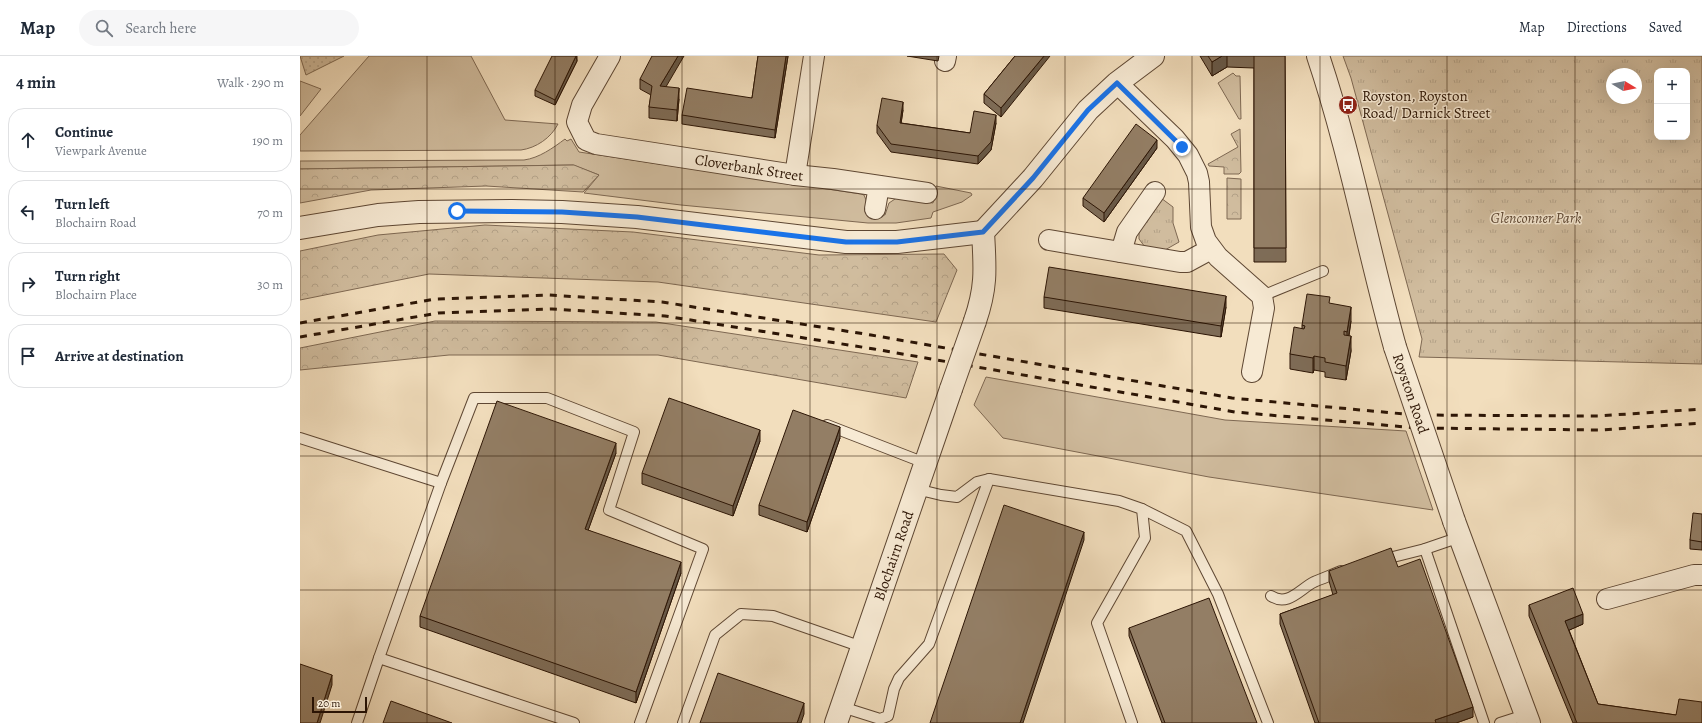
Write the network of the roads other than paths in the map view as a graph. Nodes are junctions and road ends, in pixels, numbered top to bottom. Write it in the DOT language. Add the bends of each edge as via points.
graph roads {
  1 [pos="610,56"];
  2 [pos="814,56"];
  3 [pos="1153,56"];
  4 [pos="1318,56"];
  5 [pos="1117,83"];
  6 [pos="795,175"];
  7 [pos="879,186"];
  8 [pos="1155,192"];
  9 [pos="927,194"];
  10 [pos="875,209"];
  11 [pos="338,222"];
  12 [pos="300,228"];
  13 [pos="983,232"];
  14 [pos="300,236"];
  15 [pos="1049,240"];
  16 [pos="1211,249"];
  17 [pos="1121,252"];
  18 [pos="1323,271"];
  19 [pos="1262,296"];
  20 [pos="1252,372"];
  21 [pos="816,421"];
  22 [pos="300,438"];
  23 [pos="925,462"];
  24 [pos="989,479"];
  25 [pos="441,483"];
  26 [pos="916,489"];
  27 [pos="1142,509"];
  28 [pos="1457,529"];
  29 [pos="1425,549"];
  30 [pos="1373,562"];
  31 [pos="1350,568"];
  32 [pos="1702,575"];
  33 [pos="1271,596"];
  34 [pos="1607,599"];
  35 [pos="862,647"];
  36 [pos="379,658"];
  37 [pos="839,715"];
  38 [pos="1527,719"];
  39 [pos="890,720"];
  40 [pos="356,723"];
  41 [pos="574,723"];
  42 [pos="640,723"];
  43 [pos="683,723"];
  44 [pos="1132,723"];
  45 [pos="1268,723"];
  46 [pos="1484,723"];
  47 [pos="1500,723"];
  1 -- 6 [label="street, Cloverbank Street" via="582,105 577,122 586,140 596,144"];
  2 -- 6 [label="street"];
  3 -- 5 [label="street"];
  4 -- 28 [label="street, Royston Road, bridge" via="1332,96 1395,347"];
  5 -- 13 [label="street" via="1088,110 1033,178"];
  5 -- 16 [label="street" via="1175,139 1193,163 1199,182 1201,227"];
  6 -- 7 [label="street, Cloverbank Street"];
  7 -- 9 [label="street, Cloverbank Street"];
  7 -- 10 [label="street"];
  8 -- 17 [label="street" via="1127,232"];
  11 -- 12 [label="street"];
  11 -- 13 [label="street" via="419,212 519,211 637,217 846,242 897,242"];
  11 -- 14 [label="street"];
  13 -- 23 [label="street, Blochairn Road, bridge" via="983,294"];
  15 -- 17 [label="street"];
  16 -- 17 [label="street" via="1187,262"];
  16 -- 19 [label="street"];
  18 -- 19 [label="lane"];
  19 -- 20 [label="street" via="1264,308"];
  21 -- 23 [label="lane"];
  22 -- 25 [label="lane"];
  23 -- 26 [label="street, Blochairn Road"];
  24 -- 26 [label="lane" via="977,482 957,497 941,496"];
  24 -- 27 [label="lane" via="1120,500"];
  24 -- 39 [label="lane" via="929,644 899,678 894,689"];
  25 -- 36 [label="lane"];
  25 -- 42 [label="lane" via="474,398 547,398 634,432 609,510 703,549"];
  26 -- 35 [label="street, Blochairn Road"];
  27 -- 44 [label="lane" via="1145,538 1097,623"];
  27 -- 45 [label="lane" via="1186,531 1218,594"];
  28 -- 29 [label="lane"];
  28 -- 38 [label="street, Royston Road"];
  29 -- 30 [label="lane"];
  29 -- 46 [label="lane"];
  31 -- 33 [label="lane" via="1313,583 1293,597 1282,600"];
  32 -- 34 [label="street"];
  35 -- 37 [label="street, Blochairn Road"];
  35 -- 43 [label="lane" via="773,616 741,614 715,635"];
  36 -- 40 [label="lane"];
  36 -- 41 [label="lane"];
  37 -- 39 [label="lane"];
  38 -- 47 [label="lane"];
}
